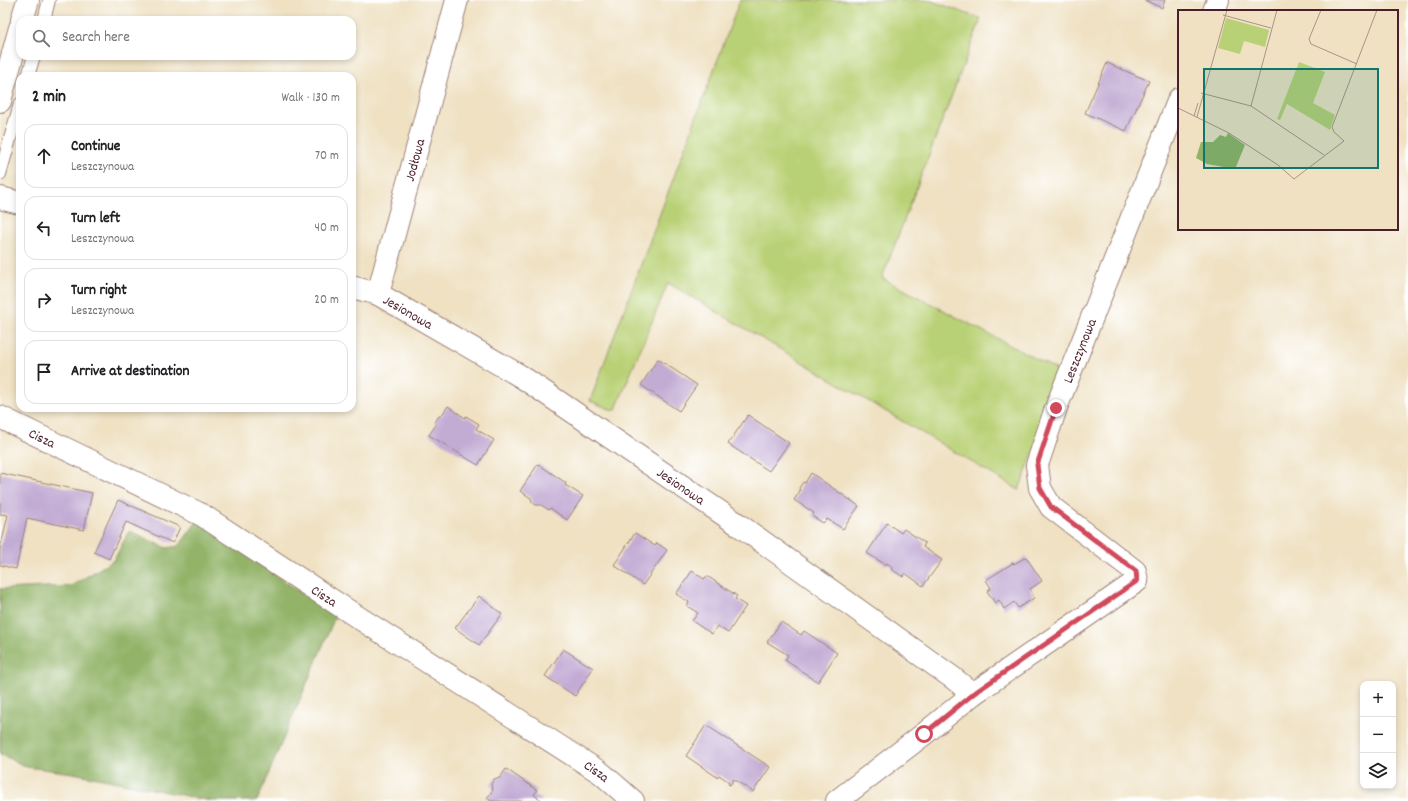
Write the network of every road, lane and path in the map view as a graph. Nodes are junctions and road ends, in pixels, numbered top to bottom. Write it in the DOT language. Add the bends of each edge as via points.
graph roads {
  1 [pos="28,0"];
  2 [pos="49,0"];
  3 [pos="457,0"];
  4 [pos="1218,0"];
  5 [pos="1214,10"];
  6 [pos="23,16"];
  7 [pos="45,16"];
  8 [pos="16,43"];
  9 [pos="33,60"];
  10 [pos="29,72"];
  11 [pos="0,101"];
  12 [pos="1178,102"];
  13 [pos="16,118"];
  14 [pos="0,174"];
  15 [pos="0,198"];
  16 [pos="16,202"];
  17 [pos="356,288"];
  18 [pos="378,294"];
  19 [pos="0,417"];
  20 [pos="973,694"];
  21 [pos="633,801"];
  22 [pos="837,801"];
  1 -- 6 [label="street"];
  2 -- 7 [label="lane"];
  3 -- 18 [label="street, Jodłowa"];
  4 -- 5 [label="street"];
  8 -- 11 [label="street"];
  9 -- 10 [label="lane"];
  12 -- 20 [label="street, Leszczynowa" via="1056,408 1037,465 1040,488 1051,507 1136,571 1137,581"];
  13 -- 14 [label="lane"];
  15 -- 16 [label="street"];
  17 -- 18 [label="street"];
  18 -- 20 [label="street, Jesionowa" via="522,377 739,525"];
  19 -- 21 [label="street, Cisza" via="202,515 601,773"];
  20 -- 22 [label="street, Leszczynowa"];
}
